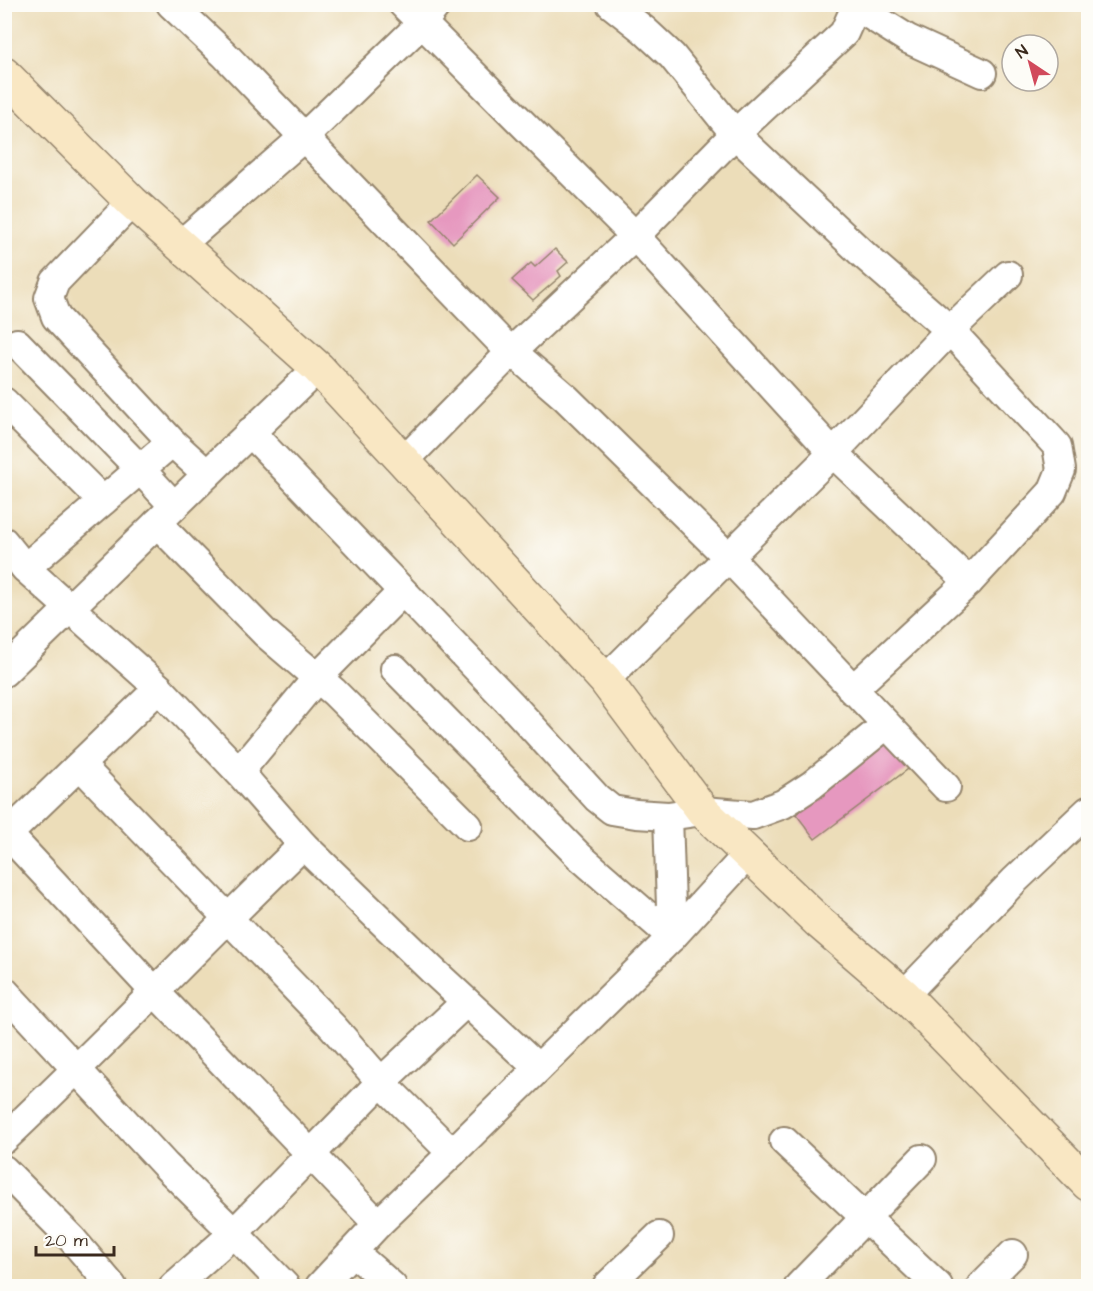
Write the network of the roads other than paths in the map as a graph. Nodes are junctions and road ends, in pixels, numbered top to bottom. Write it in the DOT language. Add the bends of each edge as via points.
graph roads {
  1 [pos="171,4"];
  2 [pos="611,4"];
  3 [pos="857,6"];
  4 [pos="420,11"];
  5 [pos="982,73"];
  6 [pos="4,74"];
  7 [pos="735,134"];
  8 [pos="304,137"];
  9 [pos="132,202"];
  10 [pos="635,236"];
  11 [pos="180,245"];
  12 [pos="1008,275"];
  13 [pos="950,330"];
  14 [pos="17,343"];
  15 [pos="512,351"];
  16 [pos="318,368"];
  17 [pos="4,402"];
  18 [pos="250,432"];
  19 [pos="172,442"];
  20 [pos="833,453"];
  21 [pos="404,461"];
  22 [pos="141,469"];
  23 [pos="207,474"];
  24 [pos="103,501"];
  25 [pos="165,514"];
  26 [pos="4,542"];
  27 [pos="729,558"];
  28 [pos="24,568"];
  29 [pos="969,582"];
  30 [pos="402,592"];
  31 [pos="69,609"];
  32 [pos="395,669"];
  33 [pos="4,672"];
  34 [pos="317,678"];
  35 [pos="605,680"];
  36 [pos="159,688"];
  37 [pos="852,690"];
  38 [pos="886,725"];
  39 [pos="81,766"];
  40 [pos="239,772"];
  41 [pos="946,787"];
  42 [pos="703,811"];
  43 [pos="1089,811"];
  44 [pos="668,816"];
  45 [pos="468,826"];
  46 [pos="6,834"];
  47 [pos="303,845"];
  48 [pos="748,854"];
  49 [pos="228,917"];
  50 [pos="672,937"];
  51 [pos="4,991"];
  52 [pos="155,992"];
  53 [pos="904,995"];
  54 [pos="466,1002"];
  55 [pos="538,1068"];
  56 [pos="78,1070"];
  57 [pos="381,1082"];
  58 [pos="4,1139"];
  59 [pos="784,1141"];
  60 [pos="310,1154"];
  61 [pos="452,1154"];
  62 [pos="922,1159"];
  63 [pos="4,1170"];
  64 [pos="1089,1184"];
  65 [pos="865,1218"];
  66 [pos="378,1224"];
  67 [pos="234,1233"];
  68 [pos="659,1236"];
  69 [pos="353,1252"];
  70 [pos="1013,1254"];
  71 [pos="799,1286"];
  72 [pos="112,1287"];
  73 [pos="174,1287"];
  74 [pos="285,1287"];
  75 [pos="320,1287"];
  76 [pos="392,1287"];
  77 [pos="607,1287"];
  78 [pos="938,1287"];
  79 [pos="981,1287"];
  1 -- 8 [label="street"];
  2 -- 7 [label="street" via="672,56"];
  3 -- 5 [label="street" via="908,39"];
  3 -- 7 [label="street" via="843,33"];
  4 -- 8 [label="street"];
  4 -- 10 [label="street"];
  6 -- 9 [label="main road"];
  7 -- 10 [label="street"];
  7 -- 13 [label="street"];
  8 -- 11 [label="street"];
  8 -- 15 [label="street"];
  9 -- 11 [label="main road"];
  9 -- 19 [label="street" via="55,282 49,298 56,317"];
  10 -- 15 [label="street"];
  10 -- 20 [label="street"];
  11 -- 16 [label="main road"];
  12 -- 13 [label="street"];
  13 -- 20 [label="street"];
  13 -- 29 [label="street" via="1057,446 1061,470 1052,492"];
  14 -- 22 [label="street"];
  15 -- 21 [label="street"];
  15 -- 27 [label="street" via="566,398"];
  16 -- 18 [label="street"];
  16 -- 21 [label="main road"];
  17 -- 24 [label="street"];
  18 -- 23 [label="street"];
  18 -- 30 [label="street"];
  19 -- 22 [label="street"];
  19 -- 23 [label="street"];
  20 -- 27 [label="street"];
  20 -- 29 [label="street"];
  21 -- 35 [label="main road"];
  22 -- 24 [label="street"];
  22 -- 25 [label="street"];
  23 -- 25 [label="street"];
  24 -- 28 [label="street"];
  25 -- 31 [label="street"];
  25 -- 34 [label="street" via="265,633"];
  26 -- 28 [label="street"];
  27 -- 35 [label="street"];
  27 -- 37 [label="street"];
  28 -- 31 [label="street"];
  29 -- 37 [label="street"];
  30 -- 34 [label="street"];
  30 -- 44 [label="street" via="597,798 612,810"];
  31 -- 33 [label="street"];
  31 -- 36 [label="street"];
  32 -- 50 [label="street" via="579,856"];
  34 -- 40 [label="street"];
  34 -- 45 [label="street"];
  35 -- 42 [label="main road"];
  36 -- 39 [label="street"];
  36 -- 40 [label="street"];
  37 -- 38 [label="street"];
  38 -- 41 [label="street"];
  38 -- 42 [label="street" via="783,804 753,815"];
  39 -- 46 [label="street"];
  39 -- 49 [label="street"];
  40 -- 47 [label="street"];
  42 -- 44 [label="street"];
  42 -- 48 [label="main road"];
  43 -- 53 [label="street" via="1014,881"];
  44 -- 50 [label="street"];
  46 -- 52 [label="street"];
  47 -- 49 [label="street"];
  47 -- 54 [label="street"];
  48 -- 50 [label="street"];
  48 -- 53 [label="main road"];
  49 -- 52 [label="street"];
  49 -- 57 [label="street"];
  50 -- 55 [label="street"];
  51 -- 56 [label="street"];
  52 -- 56 [label="street"];
  52 -- 60 [label="street"];
  53 -- 64 [label="main road"];
  54 -- 55 [label="street"];
  54 -- 57 [label="street"];
  55 -- 61 [label="street"];
  56 -- 58 [label="street"];
  56 -- 67 [label="street"];
  57 -- 60 [label="street"];
  57 -- 61 [label="street"];
  59 -- 65 [label="street"];
  60 -- 66 [label="street"];
  60 -- 67 [label="street"];
  61 -- 66 [label="street"];
  62 -- 65 [label="street"];
  63 -- 72 [label="street" via="72,1239"];
  65 -- 71 [label="street"];
  65 -- 78 [label="street"];
  66 -- 69 [label="street"];
  67 -- 73 [label="street"];
  67 -- 74 [label="street"];
  68 -- 77 [label="street"];
  69 -- 75 [label="street"];
  69 -- 76 [label="street"];
  70 -- 79 [label="street"];
}
